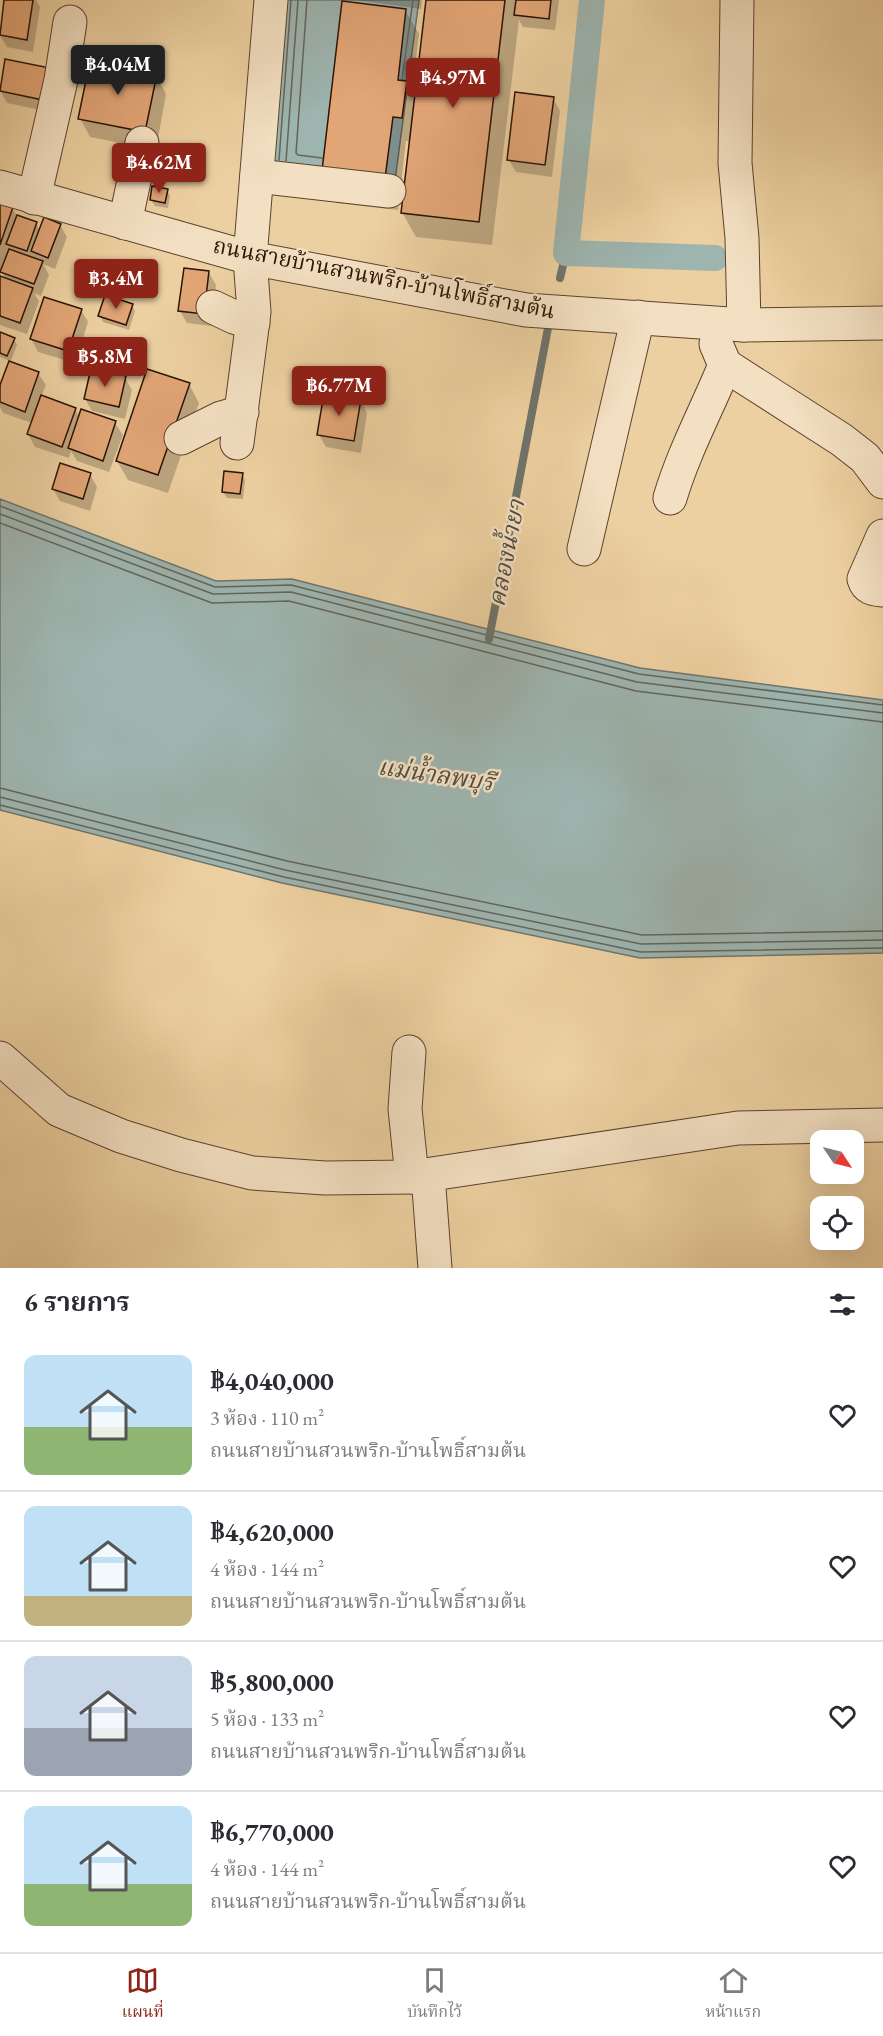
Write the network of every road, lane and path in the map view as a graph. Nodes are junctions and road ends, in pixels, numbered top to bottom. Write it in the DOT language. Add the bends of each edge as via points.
graph roads {
  1 [pos="271,0"];
  2 [pos="737,0"];
  3 [pos="70,22"];
  4 [pos="142,143"];
  5 [pos="257,176"];
  6 [pos="0,188"];
  7 [pos="389,191"];
  8 [pos="34,198"];
  9 [pos="125,223"];
  10 [pos="250,258"];
  11 [pos="213,307"];
  12 [pos="638,317"];
  13 [pos="253,323"];
  14 [pos="708,323"];
  15 [pos="883,323"];
  16 [pos="744,325"];
  17 [pos="725,365"];
  18 [pos="181,438"];
  19 [pos="883,482"];
  20 [pos="670,498"];
  21 [pos="883,536"];
  22 [pos="584,549"];
  23 [pos="873,585"];
  24 [pos="409,1053"];
  25 [pos="0,1058"];
  26 [pos="883,1125"];
  27 [pos="420,1176"];
  28 [pos="435,1268"];
  1 -- 5 [label="street"];
  2 -- 16 [label="street" via="735,163"];
  3 -- 8 [label="street"];
  4 -- 9 [label="street"];
  5 -- 7 [label="street"];
  5 -- 10 [label="street"];
  6 -- 8 [label="street, ถนนสายบ้านสวนพริก-บ้านโพธิ์สามต้น"];
  8 -- 9 [label="street, ถนนสายบ้านสวนพริก-บ้านโพธิ์สามต้น"];
  9 -- 10 [label="street, ถนนสายบ้านสวนพริก-บ้านโพธิ์สามต้น"];
  10 -- 12 [label="street, ถนนสายบ้านสวนพริก-บ้านโพธิ์สามต้น" via="526,310"];
  10 -- 13 [label="street"];
  11 -- 13 [label="street"];
  12 -- 14 [label="street, ถนนสายบ้านสวนพริก-บ้านโพธิ์สามต้น"];
  12 -- 22 [label="street"];
  13 -- 18 [label="street" via="239,427 221,418"];
  14 -- 16 [label="street, ถนนสายบ้านสวนพริก-บ้านโพธิ์สามต้น"];
  14 -- 17 [label="street"];
  15 -- 16 [label="street, ถนนสายบ้านสวนพริก-บ้านโพธิ์สามต้น"];
  17 -- 19 [label="street" via="857,452"];
  17 -- 20 [label="street" via="684,454"];
  21 -- 23 [label="street"];
  24 -- 27 [label="street" via="405,1109"];
  25 -- 27 [label="street" via="59,1110 181,1155 252,1173 325,1178"];
  26 -- 27 [label="street" via="738,1128"];
  27 -- 28 [label="street"];
}
